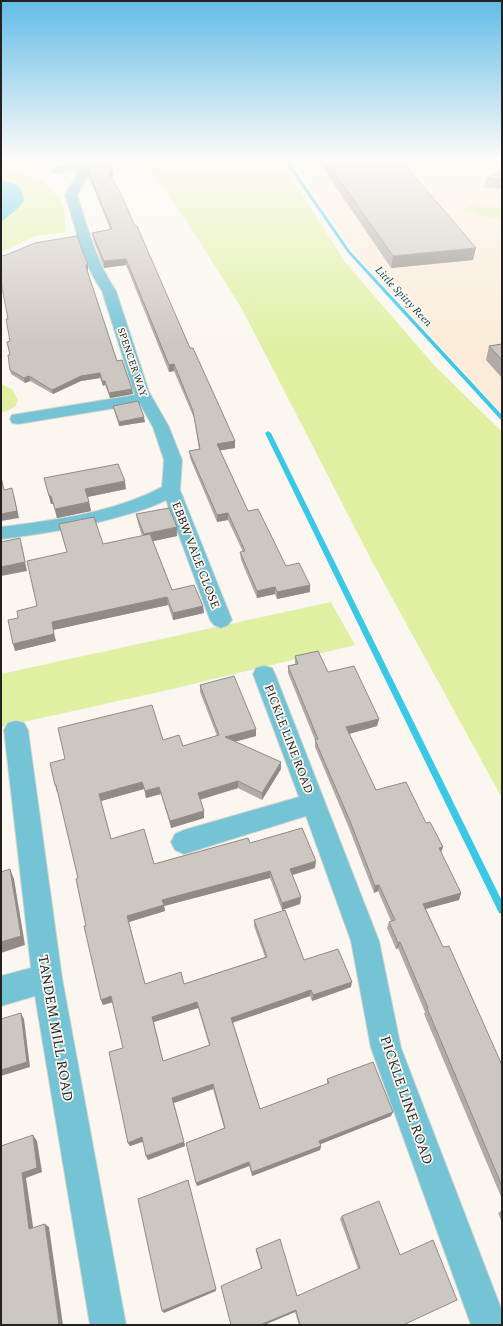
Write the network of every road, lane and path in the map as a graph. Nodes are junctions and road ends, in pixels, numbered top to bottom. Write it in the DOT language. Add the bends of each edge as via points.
graph roads {
  1 [pos="79,221"];
  2 [pos="145,398"];
  3 [pos="18,419"];
  4 [pos="171,490"];
  5 [pos="1,533"];
  6 [pos="221,620"];
  7 [pos="264,674"];
  8 [pos="16,730"];
  9 [pos="314,803"];
  10 [pos="184,842"];
  11 [pos="47,978"];
  12 [pos="1,991"];
  13 [pos="108,1325"];
  14 [pos="490,1325"];
  1 -- 2 [label="street, SPENCER WAY" via="98,277 109,291"];
  2 -- 3 [label="street"];
  2 -- 4 [label="street, SPENCER WAY" via="161,427 173,460"];
  4 -- 5 [label="street" via="148,502 104,515 44,528"];
  4 -- 6 [label="street, EBBW VALE CLOSE"];
  7 -- 9 [label="street, PICKLE LINE ROAD"];
  8 -- 11 [label="street, TANDEM MILL ROAD"];
  9 -- 10 [label="street, PICKLE LINE ROAD"];
  9 -- 14 [label="street, PICKLE LINE ROAD" via="366,941 386,1048"];
  11 -- 12 [label="street"];
  11 -- 13 [label="street, TANDEM MILL ROAD"];
}
